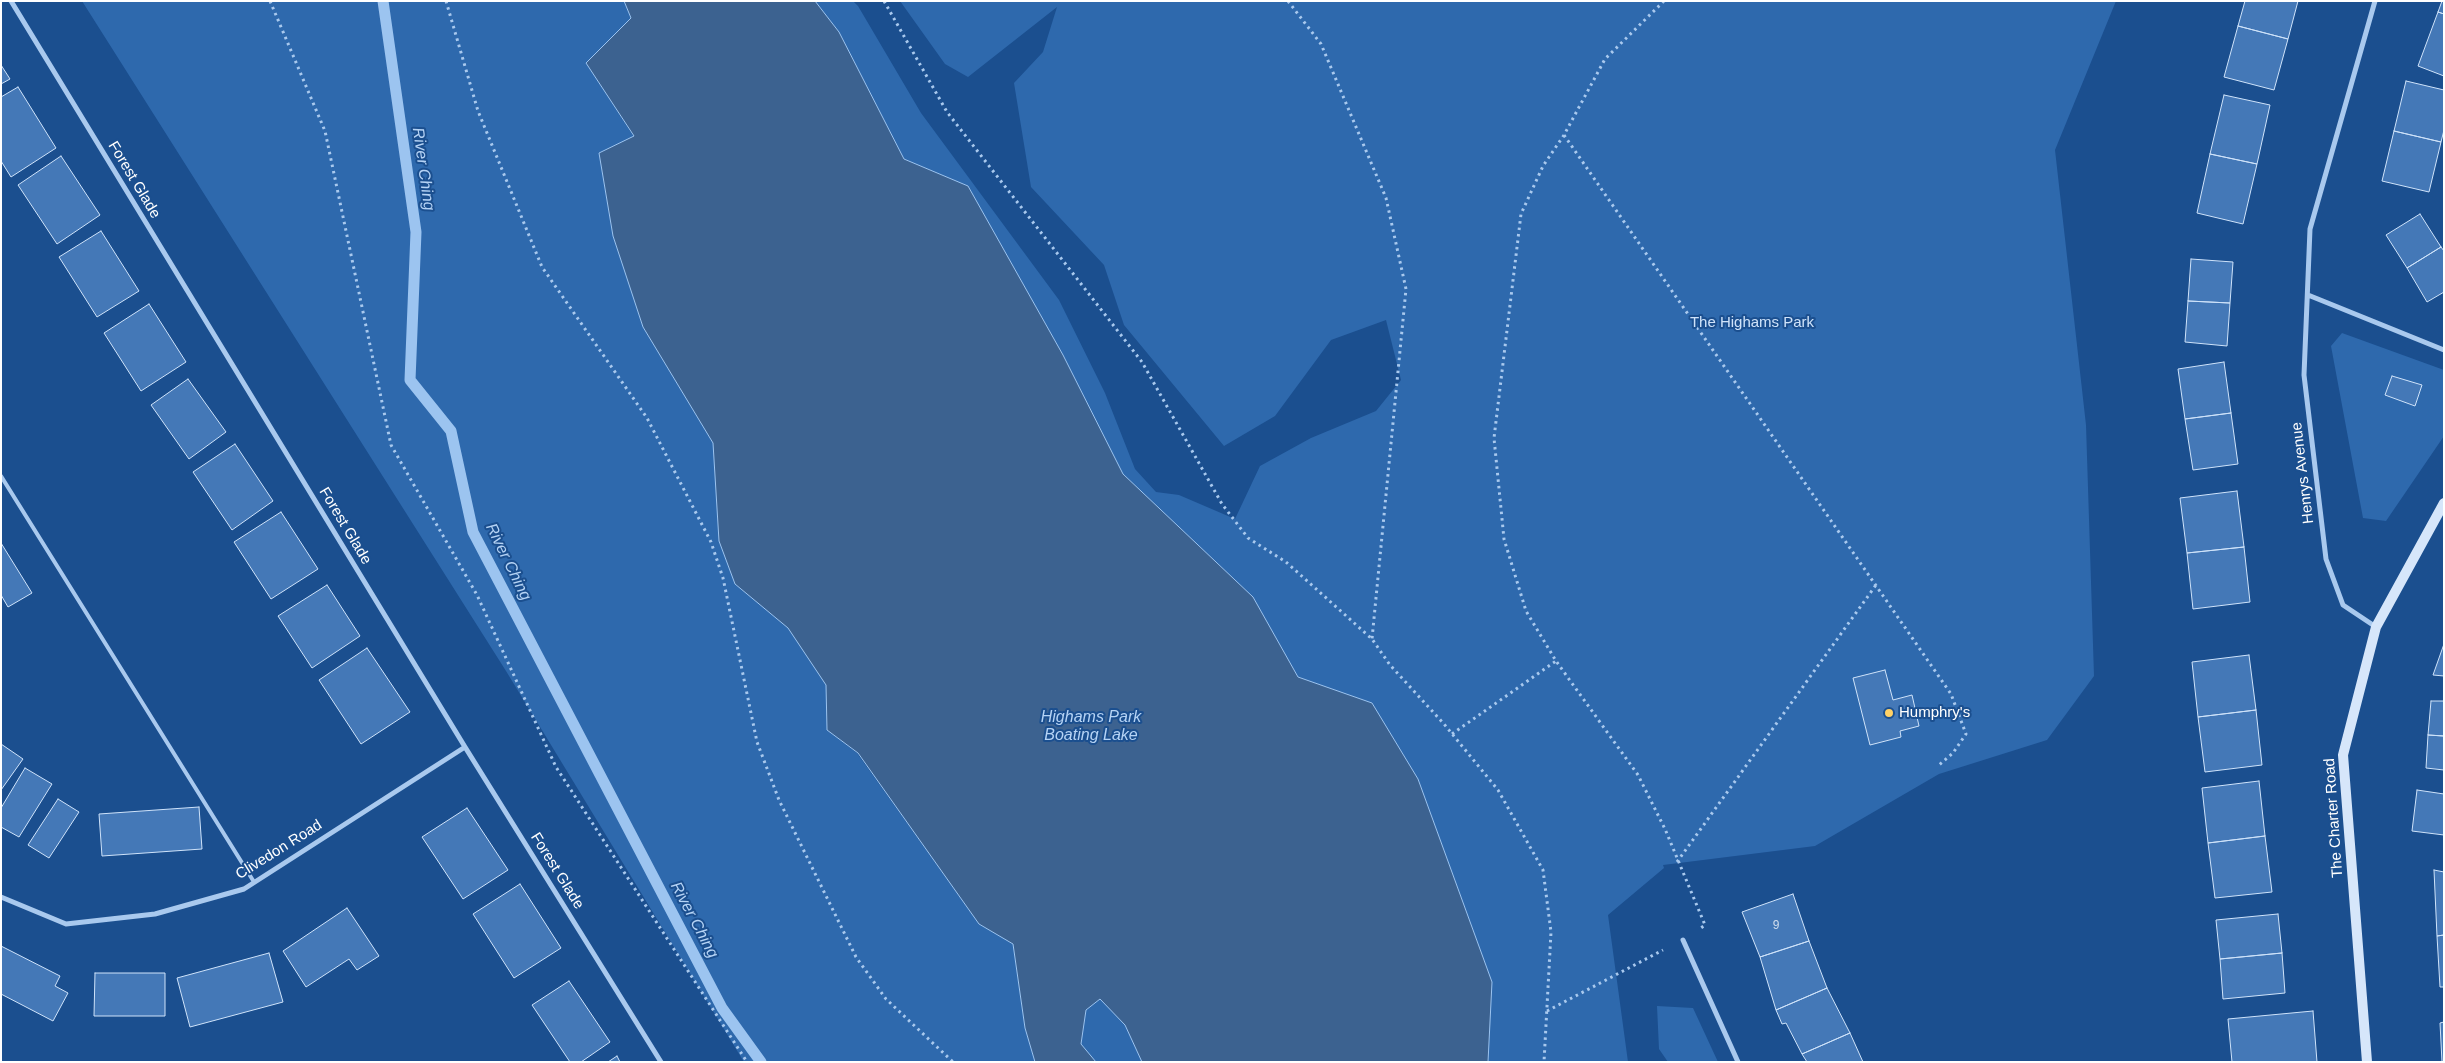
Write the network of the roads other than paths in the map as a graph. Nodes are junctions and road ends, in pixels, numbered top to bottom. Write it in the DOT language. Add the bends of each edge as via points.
graph roads {
  1 [pos="11,1"];
  2 [pos="2375,1"];
  3 [pos="2308,295"];
  4 [pos="2444,350"];
  5 [pos="1,476"];
  6 [pos="2444,504"];
  7 [pos="2376,627"];
  8 [pos="464,747"];
  9 [pos="254,882"];
  10 [pos="1,897"];
  11 [pos="1683,940"];
  12 [pos="661,1062"];
  13 [pos="1738,1062"];
  14 [pos="2367,1062"];
  1 -- 8 [label="street, Forest Glade"];
  2 -- 3 [label="street, Henrys Avenue" via="2310,229"];
  3 -- 4 [label="street"];
  3 -- 7 [label="street, Henrys Avenue" via="2304,375 2326,559 2343,605"];
  5 -- 9 [label="lane"];
  6 -- 7 [label="street, The Charter Road"];
  7 -- 14 [label="street, The Charter Road" via="2344,755"];
  8 -- 9 [label="street, Clivedon Road"];
  8 -- 12 [label="street, Forest Glade"];
  9 -- 10 [label="street, Clivedon Road" via="244,889 154,914 66,924"];
  11 -- 13 [label="street"];
}
